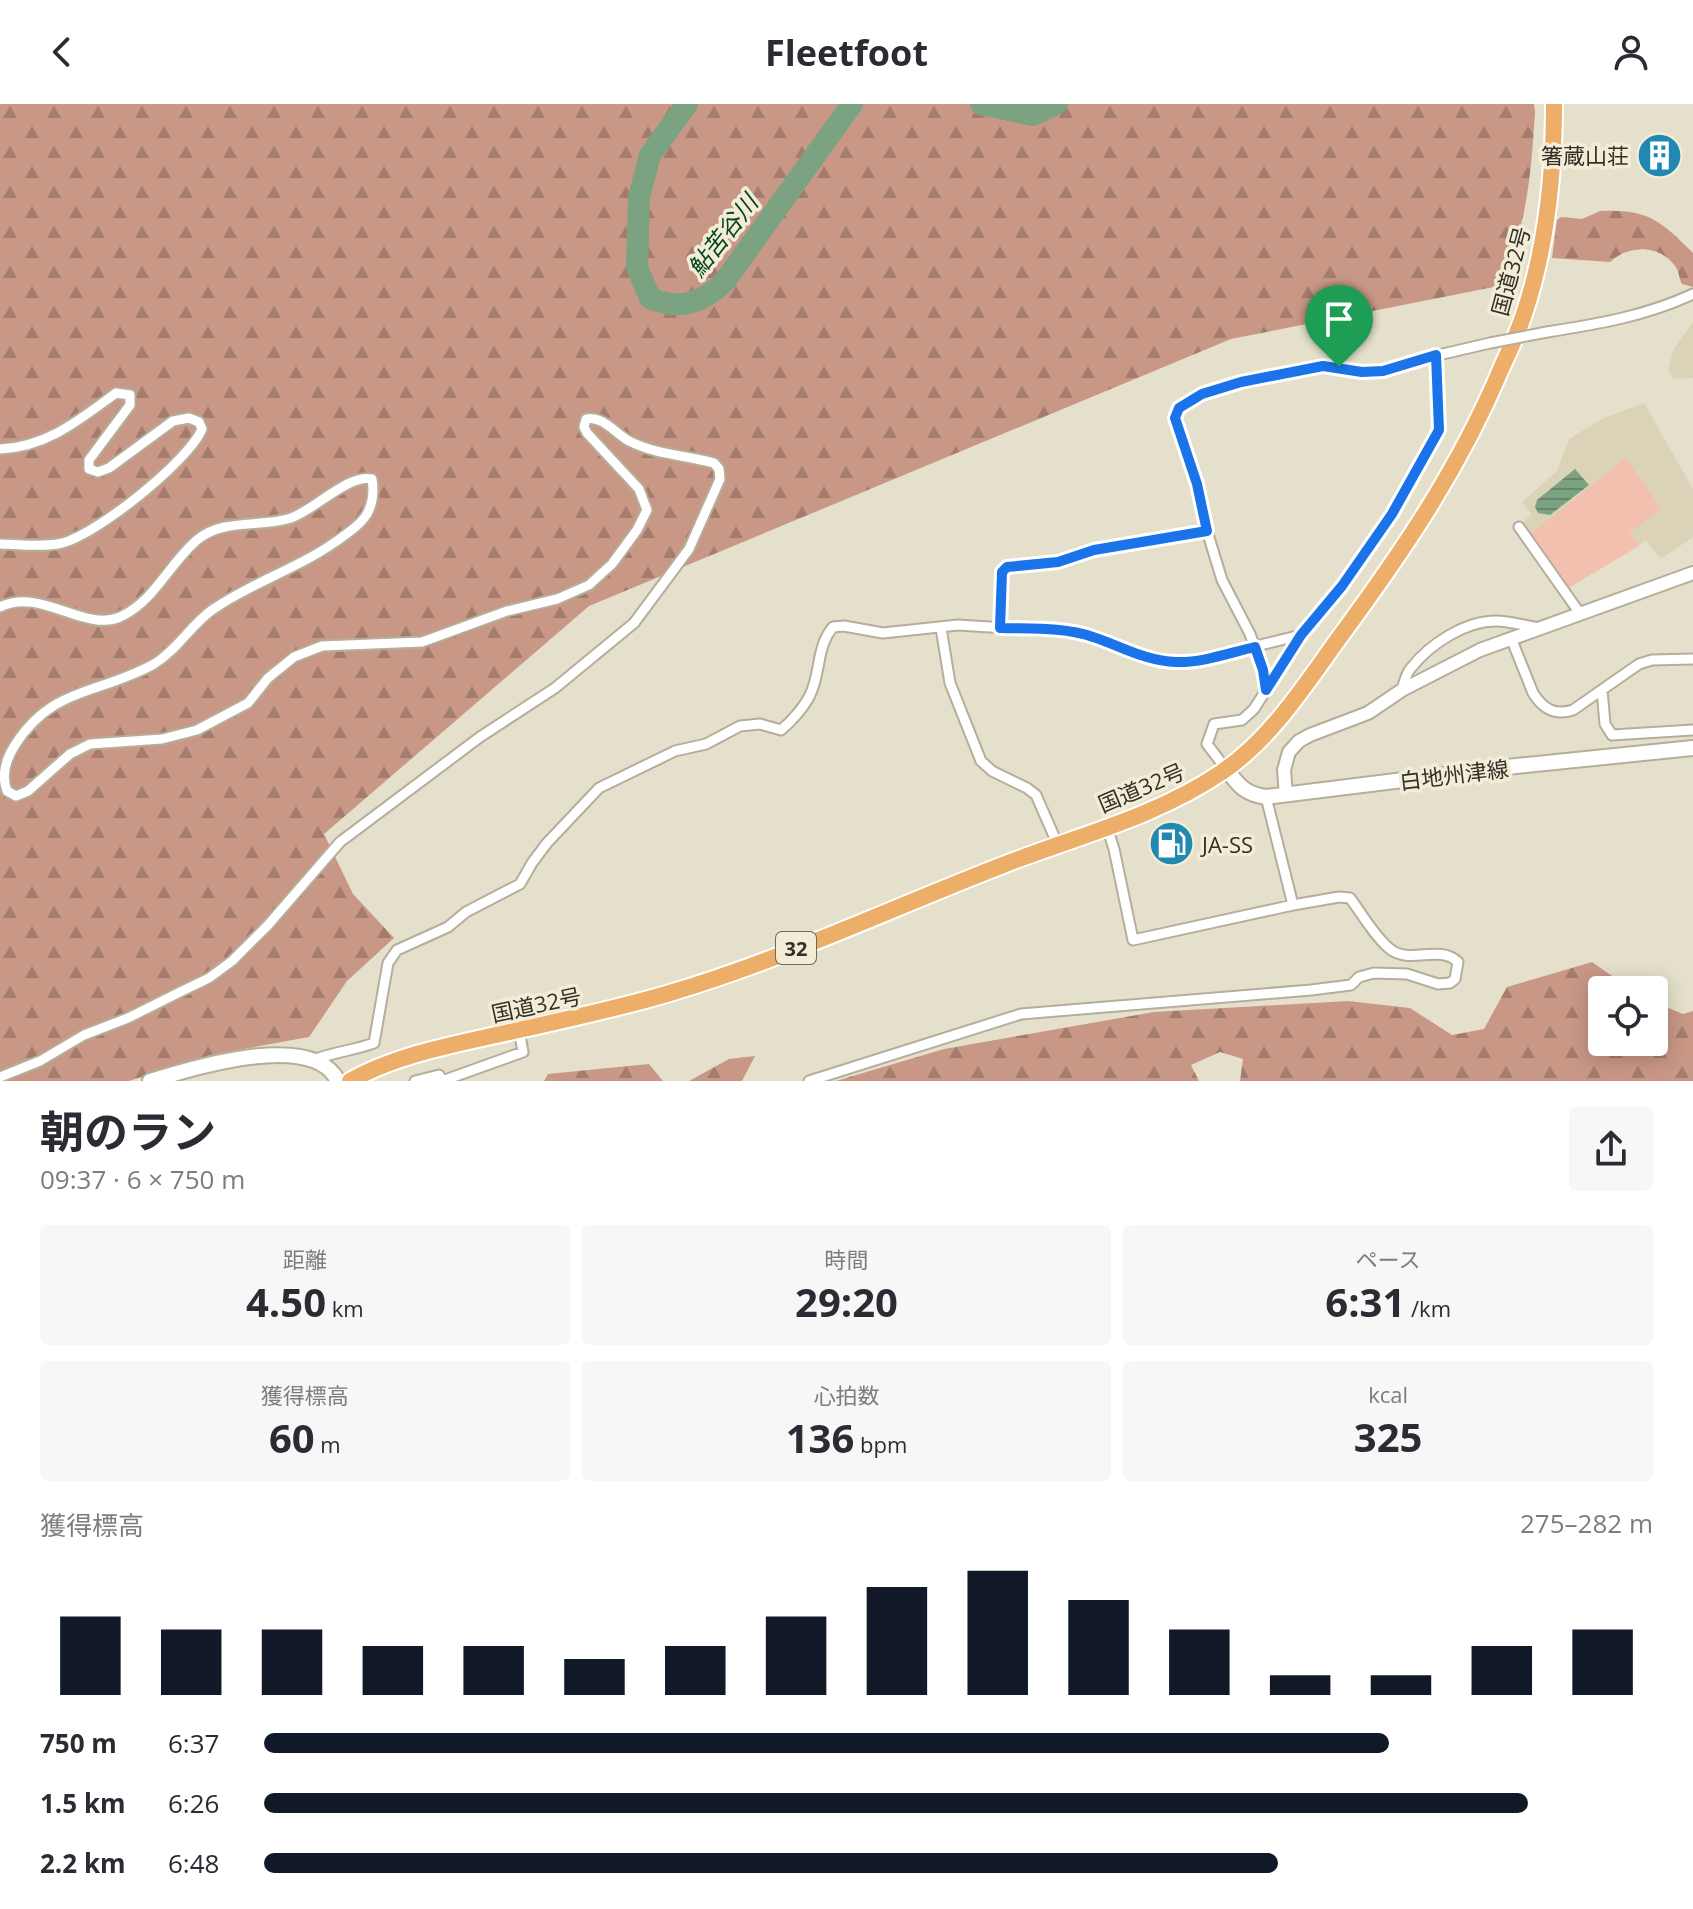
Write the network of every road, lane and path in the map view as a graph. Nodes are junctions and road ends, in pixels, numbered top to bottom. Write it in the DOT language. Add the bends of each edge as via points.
graph roads {
  1 [pos="1554,104"];
  2 [pos="1693,294"];
  3 [pos="1436,355"];
  4 [pos="0,449"];
  5 [pos="1519,527"];
  6 [pos="1207,531"];
  7 [pos="0,544"];
  8 [pos="1693,573"];
  9 [pos="0,607"];
  10 [pos="1579,612"];
  11 [pos="941,628"];
  12 [pos="1000,628"];
  13 [pos="1539,628"];
  14 [pos="1301,635"];
  15 [pos="1511,638"];
  16 [pos="1255,647"];
  17 [pos="1693,659"];
  18 [pos="1266,690"];
  19 [pos="1402,690"];
  20 [pos="1602,690"];
  21 [pos="1693,730"];
  22 [pos="1693,748"];
  23 [pos="1226,769"];
  24 [pos="1286,795"];
  25 [pos="1266,797"];
  26 [pos="1107,827"];
  27 [pos="1057,843"];
  28 [pos="1293,905"];
  29 [pos="519,1030"];
  30 [pos="316,1059"];
  31 [pos="0,1077"];
  32 [pos="361,1078"];
  33 [pos="150,1081"];
  34 [pos="338,1081"];
  35 [pos="415,1081"];
  36 [pos="442,1081"];
  37 [pos="809,1081"];
  1 -- 23 [label="highway, 国道32号 / 32" via="1546,227 1524,314 1488,400 1400,555 1275,722"];
  2 -- 3 [label="street, bridge" via="1613,322"];
  3 -- 6 [label="street" via="1383,371 1323,366 1241,382 1202,394 1179,408 1175,418"];
  3 -- 14 [label="street" via="1439,430 1392,514"];
  4 -- 7 [label="street" via="21,448 61,433 116,393 130,395 130,405 89,460 89,469 109,468 173,421 189,418 202,429 159,476 82,536 57,544"];
  5 -- 10 [label="street"];
  6 -- 12 [label="street" via="1094,550 1058,562 1007,567 1002,572"];
  6 -- 16 [label="street" via="1222,580"];
  8 -- 10 [label="street"];
  9 -- 31 [label="street" via="12,601 35,602 114,620 141,604 197,540 215,530 290,518 354,480 372,479 365,517 330,546 208,613 170,654 153,664 45,709 28,725 4,771 7,791 16,796 90,744 162,739 197,730 248,703 294,657 322,646 422,642 589,585 612,564 647,510 639,489 587,433 586,419 598,419 646,449 714,463 719,469 720,479 689,549 634,623 555,688 340,842 268,925 209,978"];
  10 -- 13 [label="street"];
  11 -- 12 [label="street"];
  11 -- 27 [label="street" via="950,683 981,761 1036,795"];
  11 -- 30 [label="street" via="883,633 833,627 824,637 811,693 781,730 740,726 599,788 547,843 520,884 397,950 388,963 374,1043"];
  12 -- 16 [label="street" via="1073,632 1144,658 1176,662"];
  13 -- 15 [label="street"];
  13 -- 19 [label="street" via="1476,623 1439,643 1409,669"];
  14 -- 16 [label="street"];
  14 -- 18 [label="street"];
  15 -- 19 [label="street"];
  15 -- 20 [label="street" via="1533,693 1552,712 1573,710"];
  16 -- 18 [label="street"];
  17 -- 20 [label="street" via="1639,664"];
  18 -- 23 [label="street" via="1242,720 1214,724 1209,732 1207,744"];
  19 -- 24 [label="street" via="1368,713 1299,741 1284,770"];
  20 -- 21 [label="street" via="1605,724 1612,735"];
  22 -- 24 [label="main road, 白地州津線"];
  23 -- 25 [label="main road" via="1240,788"];
  23 -- 26 [label="highway, 国道32号 / 32" via="1149,812"];
  24 -- 25 [label="main road, 白地州津線"];
  25 -- 28 [label="street"];
  26 -- 27 [label="highway, 国道32号 / 32"];
  26 -- 28 [label="street" via="1133,940"];
  27 -- 29 [label="highway, 国道32号 / 32" via="753,966 653,998"];
  28 -- 37 [label="street" via="1350,898 1392,951 1452,956 1458,962 1455,979 1438,984 1407,974 1374,973 1351,985 1311,990 1021,1014"];
  29 -- 32 [label="highway, 国道32号 / 32" via="418,1054"];
  29 -- 36 [label="street" via="523,1052"];
  30 -- 33 [label="main road" via="261,1056 221,1061"];
  30 -- 34 [label="main road"];
  35 -- 36 [label="street" via="439,1075"];
}
